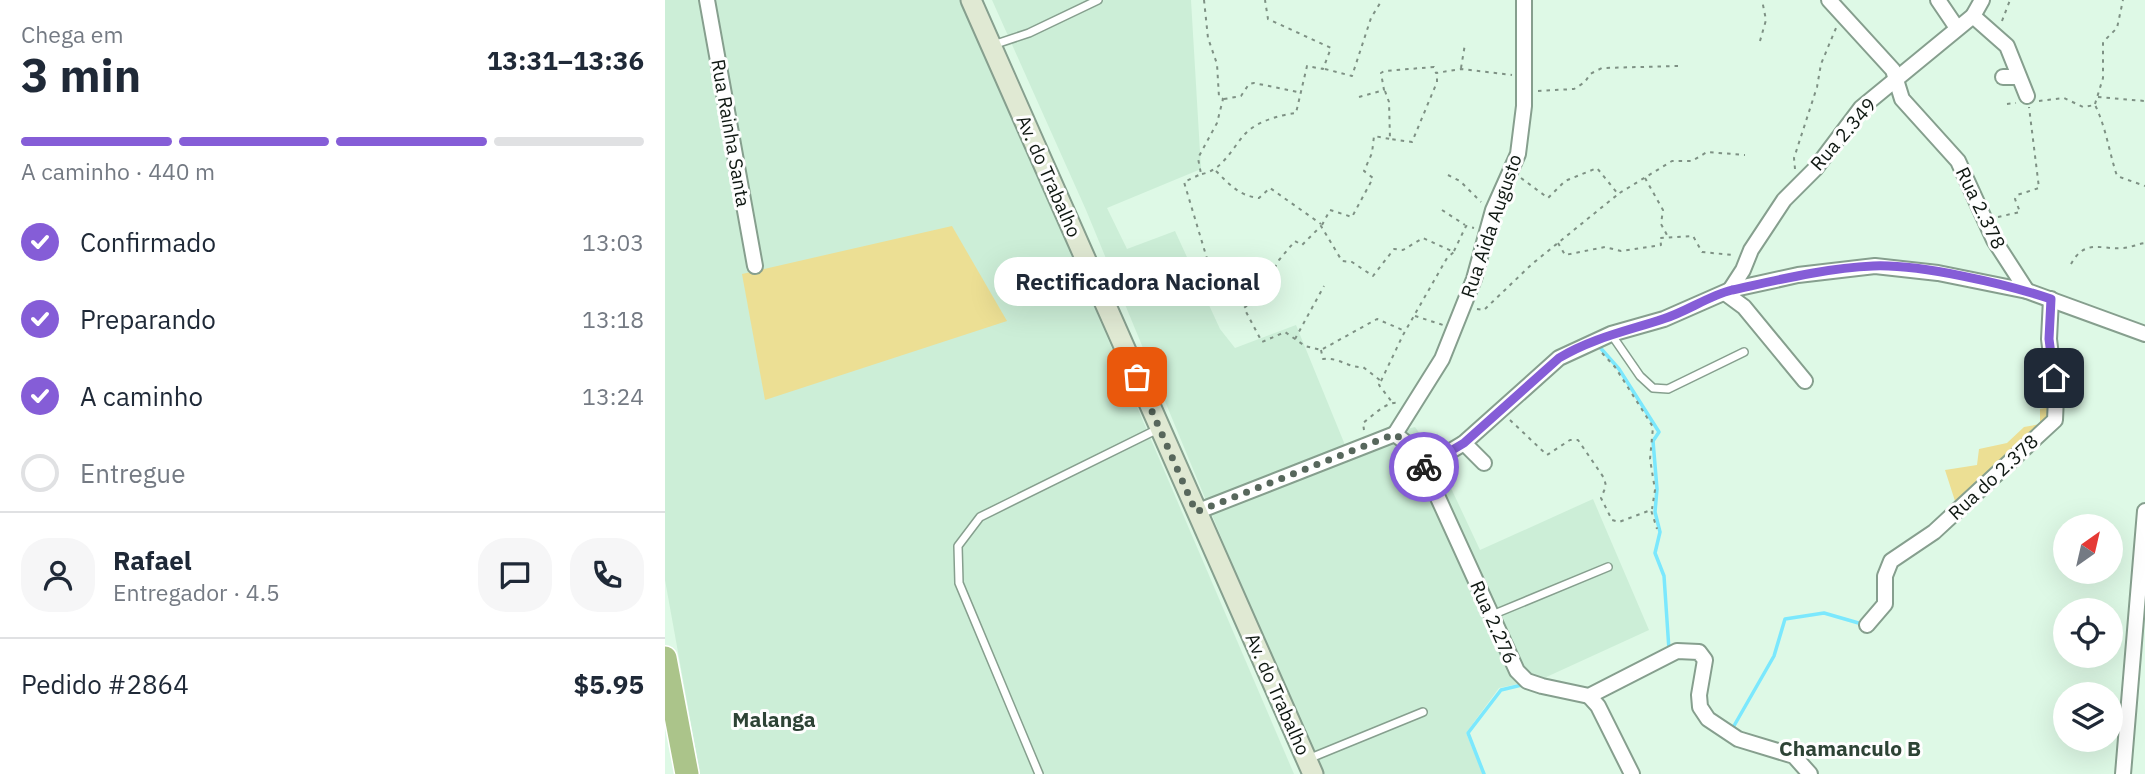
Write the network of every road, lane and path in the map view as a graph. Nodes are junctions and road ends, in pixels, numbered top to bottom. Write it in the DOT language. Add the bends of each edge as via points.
graph roads {
  1 [pos="707,0"];
  2 [pos="971,0"];
  3 [pos="1098,0"];
  4 [pos="1203,0"];
  5 [pos="1265,0"];
  6 [pos="1382,0"];
  7 [pos="1524,0"];
  8 [pos="1762,0"];
  9 [pos="1829,0"];
  10 [pos="1938,0"];
  11 [pos="1982,0"];
  12 [pos="2010,0"];
  13 [pos="2123,0"];
  14 [pos="1973,16"];
  15 [pos="1845,18"];
  16 [pos="1957,28"];
  17 [pos="1993,34"];
  18 [pos="1760,41"];
  19 [pos="1465,44"];
  20 [pos="991,45"];
  21 [pos="1678,66"];
  22 [pos="1324,69"];
  23 [pos="1461,69"];
  24 [pos="1436,73"];
  25 [pos="1897,79"];
  26 [pos="1524,83"];
  27 [pos="1384,90"];
  28 [pos="1299,92"];
  29 [pos="1359,97"];
  30 [pos="2097,97"];
  31 [pos="1223,99"];
  32 [pos="2028,99"];
  33 [pos="2145,101"];
  34 [pos="2007,104"];
  35 [pos="2095,105"];
  36 [pos="1390,139"];
  37 [pos="1745,155"];
  38 [pos="1215,169"];
  39 [pos="1815,169"];
  40 [pos="1512,172"];
  41 [pos="1201,174"];
  42 [pos="1448,175"];
  43 [pos="1645,177"];
  44 [pos="2145,186"];
  45 [pos="1618,194"];
  46 [pos="1493,210"];
  47 [pos="1442,211"];
  48 [pos="1985,220"];
  49 [pos="1321,225"];
  50 [pos="1466,226"];
  51 [pos="1486,233"];
  52 [pos="1667,236"];
  53 [pos="1558,243"];
  54 [pos="2145,243"];
  55 [pos="1751,250"];
  56 [pos="1454,252"];
  57 [pos="2071,264"];
  58 [pos="755,266"];
  59 [pos="1324,286"];
  60 [pos="2027,291"];
  61 [pos="1727,292"];
  62 [pos="2051,299"];
  63 [pos="1462,306"];
  64 [pos="1244,308"];
  65 [pos="1414,316"];
  66 [pos="1454,328"];
  67 [pos="1405,331"];
  68 [pos="1611,334"];
  69 [pos="2145,334"];
  70 [pos="1295,340"];
  71 [pos="1592,342"];
  72 [pos="1321,350"];
  73 [pos="1744,352"];
  74 [pos="1381,381"];
  75 [pos="1805,381"];
  76 [pos="1392,402"];
  77 [pos="1413,410"];
  78 [pos="1501,411"];
  79 [pos="1160,428"];
  80 [pos="1395,434"];
  81 [pos="1464,443"];
  82 [pos="1365,446"];
  83 [pos="1484,463"];
  84 [pos="1424,467"];
  85 [pos="1651,510"];
  86 [pos="1196,512"];
  87 [pos="2145,512"];
  88 [pos="1657,529"];
  89 [pos="1608,566"];
  90 [pos="1491,616"];
  91 [pos="1867,625"];
  92 [pos="665,658"];
  93 [pos="1589,696"];
  94 [pos="1423,712"];
  95 [pos="665,735"];
  96 [pos="1310,767"];
  97 [pos="672,774"];
  98 [pos="687,774"];
  99 [pos="1039,774"];
  100 [pos="1632,774"];
  101 [pos="1810,774"];
  102 [pos="2123,774"];
  1 -- 58 [label="street, Rua Rainha Santa"];
  2 -- 20 [label="main road, Av. do Trabalho"];
  3 -- 20 [label="lane" via="1029,33"];
  4 -- 31 [label="path" via="1207,38"];
  5 -- 22 [label="path" via="1269,19 1331,48"];
  6 -- 22 [label="path" via="1371,18 1352,76"];
  7 -- 26 [label="street, Rua Aida Augusto"];
  8 -- 18 [label="path" via="1766,20"];
  9 -- 15 [label="street, Rua 2.378"];
  10 -- 16 [label="street"];
  11 -- 14 [label="street, Rua 2.349"];
  12 -- 17 [label="path"];
  13 -- 30 [label="path" via="2117,28 2103,42 2103,78"];
  14 -- 16 [label="street, Rua 2.349"];
  14 -- 17 [label="street"];
  15 -- 25 [label="street, Rua 2.378"];
  15 -- 39 [label="path" via="1824,53 1794,158 1797,172"];
  16 -- 25 [label="street, Rua 2.349"];
  17 -- 32 [label="street" via="2007,46 2010,77"];
  19 -- 23 [label="path"];
  20 -- 79 [label="main road, Av. do Trabalho"];
  21 -- 26 [label="path" via="1601,68 1574,89"];
  22 -- 28 [label="path" via="1307,66"];
  23 -- 24 [label="path"];
  23 -- 26 [label="path"];
  24 -- 27 [label="path" via="1434,67 1384,71"];
  24 -- 36 [label="path" via="1437,82 1412,142"];
  25 -- 39 [label="street, Rua 2.349" via="1861,108"];
  25 -- 48 [label="street, Rua 2.378" via="1902,99 1958,161"];
  26 -- 40 [label="street, Rua Aida Augusto" via="1518,154"];
  27 -- 29 [label="path"];
  27 -- 36 [label="path" via="1389,102"];
  28 -- 31 [label="path" via="1254,83 1241,96"];
  28 -- 38 [label="path" via="1296,113 1282,114 1247,132"];
  30 -- 33 [label="path"];
  30 -- 35 [label="path"];
  31 -- 41 [label="path" via="1217,123 1198,158"];
  32 -- 34 [label="path"];
  32 -- 35 [label="path" via="2064,98 2083,107"];
  32 -- 48 [label="path" via="2039,188 2017,195 2019,212"];
  35 -- 44 [label="path" via="2117,176"];
  36 -- 49 [label="path" via="1374,136 1364,171 1373,178 1353,218 1330,210"];
  37 -- 43 [label="path" via="1707,152 1692,161 1672,161"];
  38 -- 41 [label="path"];
  38 -- 49 [label="path" via="1234,190 1259,198 1270,188"];
  39 -- 55 [label="street, Rua 2.349" via="1784,200"];
  40 -- 45 [label="path" via="1548,198 1576,174 1597,169"];
  40 -- 46 [label="street, Rua Aida Augusto"];
  41 -- 64 [label="path" via="1184,182 1214,282"];
  42 -- 46 [label="path"];
  43 -- 45 [label="path"];
  43 -- 52 [label="path" via="1663,210 1661,224"];
  45 -- 53 [label="path"];
  46 -- 51 [label="street, Rua Aida Augusto"];
  47 -- 50 [label="path"];
  48 -- 60 [label="street, Rua 2.378"];
  49 -- 56 [label="path" via="1342,261 1373,276 1394,249 1403,250 1423,238"];
  49 -- 64 [label="path" via="1301,245 1295,241 1289,246 1263,290"];
  50 -- 51 [label="path"];
  50 -- 56 [label="path"];
  51 -- 63 [label="street, Rua Aida Augusto"];
  52 -- 53 [label="path" via="1660,238 1661,246 1621,251 1605,247 1565,254"];
  52 -- 55 [label="path" via="1693,236 1702,252 1720,256"];
  53 -- 63 [label="path" via="1483,310"];
  54 -- 57 [label="path" via="2123,248 2097,245"];
  55 -- 61 [label="street, Rua 2.349"];
  56 -- 65 [label="path"];
  59 -- 70 [label="path"];
  60 -- 61 [label="street" via="1875,266 1798,275"];
  60 -- 62 [label="street"];
  61 -- 68 [label="street" via="1664,319"];
  61 -- 75 [label="street"];
  62 -- 69 [label="street"];
  62 -- 91 [label="street, Rua do 2.378" via="2055,420 1934,532 1891,561 1885,576 1885,604"];
  63 -- 66 [label="street, Rua Aida Augusto"];
  64 -- 70 [label="path" via="1262,342 1285,332"];
  65 -- 66 [label="path"];
  65 -- 67 [label="path"];
  66 -- 77 [label="street, Rua Aida Augusto"];
  67 -- 72 [label="path" via="1377,319"];
  67 -- 74 [label="path"];
  68 -- 71 [label="street"];
  68 -- 73 [label="lane" via="1653,388 1668,389"];
  70 -- 72 [label="path"];
  71 -- 78 [label="street" via="1559,358"];
  71 -- 85 [label="path" via="1615,367 1653,428 1650,459 1655,490"];
  72 -- 74 [label="path" via="1323,359 1336,358 1354,368 1363,367"];
  74 -- 76 [label="path" via="1379,385"];
  76 -- 77 [label="path"];
  76 -- 82 [label="path" via="1363,423"];
  77 -- 80 [label="street, Rua Aida Augusto"];
  78 -- 81 [label="street"];
  78 -- 85 [label="path" via="1547,455 1578,440 1604,478 1601,498 1612,520 1619,522"];
  79 -- 86 [label="main road, Av. do Trabalho"];
  79 -- 99 [label="lane" via="980,517 958,546 959,583"];
  80 -- 82 [label="street"];
  80 -- 84 [label="street, Rua 2.276"];
  81 -- 83 [label="street"];
  81 -- 84 [label="street"];
  82 -- 86 [label="street"];
  84 -- 90 [label="street, Rua 2.276"];
  85 -- 88 [label="path"];
  86 -- 96 [label="main road, Av. do Trabalho"];
  87 -- 102 [label="street"];
  89 -- 90 [label="lane"];
  90 -- 93 [label="street, Rua 2.276" via="1517,671 1527,681"];
  92 -- 98 [label="highway"];
  93 -- 100 [label="street"];
  93 -- 101 [label="street" via="1677,651 1699,652 1705,660 1700,707 1707,719 1738,739 1794,756"];
  94 -- 96 [label="lane"];
  95 -- 97 [label="highway"];
}
